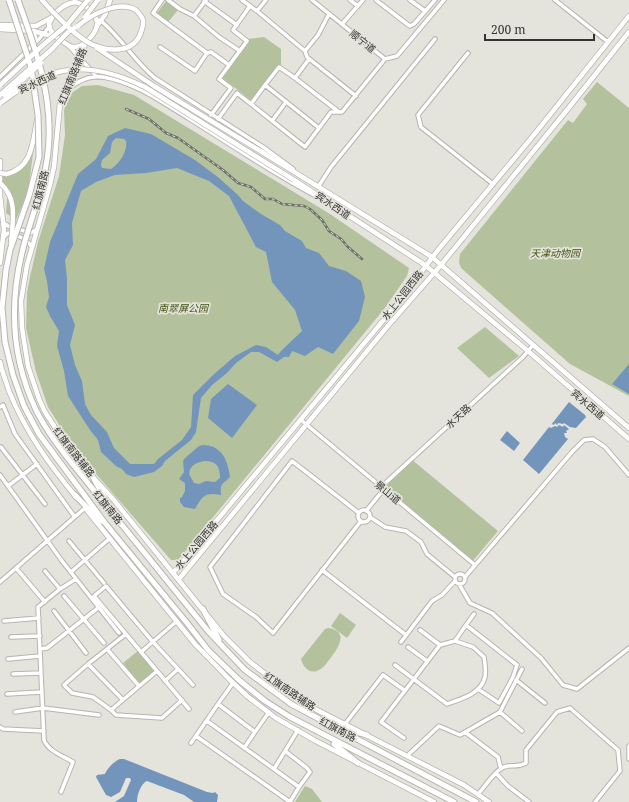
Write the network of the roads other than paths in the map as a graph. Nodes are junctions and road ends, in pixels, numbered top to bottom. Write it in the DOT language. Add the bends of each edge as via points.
graph roads {
  1 [pos="9,0"];
  2 [pos="18,0"];
  3 [pos="42,0"];
  4 [pos="45,0"];
  5 [pos="68,0"];
  6 [pos="88,0"];
  7 [pos="98,0"];
  8 [pos="110,0"];
  9 [pos="162,0"];
  10 [pos="168,0"];
  11 [pos="205,0"];
  12 [pos="242,0"];
  13 [pos="266,0"];
  14 [pos="350,0"];
  15 [pos="362,0"];
  16 [pos="376,0"];
  17 [pos="410,0"];
  18 [pos="435,0"];
  19 [pos="444,0"];
  20 [pos="554,0"];
  21 [pos="80,1"];
  22 [pos="314,1"];
  23 [pos="64,6"];
  24 [pos="250,6"];
  25 [pos="358,6"];
  26 [pos="51,10"];
  27 [pos="257,10"];
  28 [pos="425,12"];
  29 [pos="93,13"];
  30 [pos="329,14"];
  31 [pos="194,16"];
  32 [pos="629,16"];
  33 [pos="53,17"];
  34 [pos="102,21"];
  35 [pos="342,24"];
  36 [pos="0,25"];
  37 [pos="67,25"];
  38 [pos="237,25"];
  39 [pos="78,26"];
  40 [pos="49,27"];
  41 [pos="96,28"];
  42 [pos="0,29"];
  43 [pos="26,31"];
  44 [pos="629,32"];
  45 [pos="45,33"];
  46 [pos="55,37"];
  47 [pos="435,39"];
  48 [pos="608,42"];
  49 [pos="88,43"];
  50 [pos="68,46"];
  51 [pos="31,47"];
  52 [pos="160,47"];
  53 [pos="51,50"];
  54 [pos="240,51"];
  55 [pos="306,51"];
  56 [pos="207,53"];
  57 [pos="468,53"];
  58 [pos="79,57"];
  59 [pos="309,59"];
  60 [pos="385,59"];
  61 [pos="230,65"];
  62 [pos="0,76"];
  63 [pos="97,77"];
  64 [pos="295,78"];
  65 [pos="0,85"];
  66 [pos="265,85"];
  67 [pos="231,88"];
  68 [pos="237,93"];
  69 [pos="0,95"];
  70 [pos="356,96"];
  71 [pos="62,97"];
  72 [pos="0,102"];
  73 [pos="286,102"];
  74 [pos="251,104"];
  75 [pos="339,112"];
  76 [pos="211,114"];
  77 [pos="38,115"];
  78 [pos="218,119"];
  79 [pos="272,121"];
  80 [pos="319,128"];
  81 [pos="0,161"];
  82 [pos="0,173"];
  83 [pos="300,175"];
  84 [pos="0,183"];
  85 [pos="493,184"];
  86 [pos="318,187"];
  87 [pos="328,203"];
  88 [pos="0,217"];
  89 [pos="4,223"];
  90 [pos="37,229"];
  91 [pos="2,241"];
  92 [pos="32,248"];
  93 [pos="10,250"];
  94 [pos="432,257"];
  95 [pos="0,262"];
  96 [pos="441,264"];
  97 [pos="425,265"];
  98 [pos="434,272"];
  99 [pos="533,345"];
  100 [pos="528,351"];
  101 [pos="0,362"];
  102 [pos="0,406"];
  103 [pos="301,420"];
  104 [pos="307,424"];
  105 [pos="629,428"];
  106 [pos="629,439"];
  107 [pos="1,448"];
  108 [pos="37,464"];
  109 [pos="22,475"];
  110 [pos="629,475"];
  111 [pos="0,476"];
  112 [pos="94,479"];
  113 [pos="8,486"];
  114 [pos="382,488"];
  115 [pos="75,495"];
  116 [pos="45,504"];
  117 [pos="85,508"];
  118 [pos="366,510"];
  119 [pos="359,513"];
  120 [pos="74,516"];
  121 [pos="116,517"];
  122 [pos="370,517"];
  123 [pos="361,521"];
  124 [pos="105,523"];
  125 [pos="109,539"];
  126 [pos="47,540"];
  127 [pos="69,541"];
  128 [pos="85,560"];
  129 [pos="476,565"];
  130 [pos="16,568"];
  131 [pos="322,570"];
  132 [pos="45,571"];
  133 [pos="71,572"];
  134 [pos="173,573"];
  135 [pos="465,577"];
  136 [pos="76,579"];
  137 [pos="179,579"];
  138 [pos="455,579"];
  139 [pos="0,582"];
  140 [pos="104,583"];
  141 [pos="459,584"];
  142 [pos="60,589"];
  143 [pos="64,596"];
  144 [pos="45,602"];
  145 [pos="98,608"];
  146 [pos="203,609"];
  147 [pos="54,611"];
  148 [pos="474,614"];
  149 [pos="39,618"];
  150 [pos="83,619"];
  151 [pos="4,621"];
  152 [pos="176,621"];
  153 [pos="466,624"];
  154 [pos="420,630"];
  155 [pos="68,631"];
  156 [pos="119,633"];
  157 [pos="126,634"];
  158 [pos="406,635"];
  159 [pos="40,636"];
  160 [pos="11,637"];
  161 [pos="455,640"];
  162 [pos="153,642"];
  163 [pos="401,642"];
  164 [pos="104,644"];
  165 [pos="440,645"];
  166 [pos="408,647"];
  167 [pos="223,648"];
  168 [pos="629,648"];
  169 [pos="40,649"];
  170 [pos="107,649"];
  171 [pos="141,652"];
  172 [pos="86,653"];
  173 [pos="40,656"];
  174 [pos="8,659"];
  175 [pos="428,661"];
  176 [pos="88,664"];
  177 [pos="395,665"];
  178 [pos="178,669"];
  179 [pos="522,669"];
  180 [pos="157,671"];
  181 [pos="41,673"];
  182 [pos="13,674"];
  183 [pos="414,679"];
  184 [pos="516,680"];
  185 [pos="165,681"];
  186 [pos="233,683"];
  187 [pos="192,685"];
  188 [pos="139,686"];
  189 [pos="478,689"];
  190 [pos="404,690"];
  191 [pos="42,692"];
  192 [pos="7,694"];
  193 [pos="124,700"];
  194 [pos="182,700"];
  195 [pos="545,703"];
  196 [pos="218,704"];
  197 [pos="43,708"];
  198 [pos="189,709"];
  199 [pos="111,710"];
  200 [pos="15,712"];
  201 [pos="269,712"];
  202 [pos="500,712"];
  203 [pos="99,715"];
  204 [pos="206,721"];
  205 [pos="329,724"];
  206 [pos="345,724"];
  207 [pos="0,727"];
  208 [pos="298,730"];
  209 [pos="44,731"];
  210 [pos="255,732"];
  211 [pos="465,732"];
  212 [pos="522,732"];
  213 [pos="322,734"];
  214 [pos="367,735"];
  215 [pos="196,736"];
  216 [pos="404,738"];
  217 [pos="191,743"];
  218 [pos="629,746"];
  219 [pos="244,748"];
  220 [pos="285,751"];
  221 [pos="408,755"];
  222 [pos="629,759"];
  223 [pos="358,763"];
  224 [pos="274,769"];
  225 [pos="501,769"];
  226 [pos="496,773"];
  227 [pos="299,787"];
  228 [pos="61,792"];
  229 [pos="478,794"];
  230 [pos="434,802"];
  231 [pos="454,802"];
  232 [pos="476,802"];
  233 [pos="489,802"];
  234 [pos="529,802"];
  235 [pos="595,802"];
  1 -- 77 [label="highway, 红旗南路, bridge" via="31,67"];
  2 -- 121 [label="highway, 红旗南路, bridge" via="43,74 48,105 49,138 45,176 17,275 13,313 16,349 23,376 49,433"];
  3 -- 26 [label="main road"];
  4 -- 26 [label="main road"];
  5 -- 23 [label="main road"];
  6 -- 37 [label="main road, bridge"];
  7 -- 39 [label="main road, bridge"];
  8 -- 34 [label="main road"];
  9 -- 56 [label="street" via="153,13"];
  10 -- 31 [label="street"];
  11 -- 31 [label="street"];
  11 -- 38 [label="street"];
  12 -- 24 [label="street"];
  13 -- 27 [label="street"];
  14 -- 25 [label="street"];
  15 -- 25 [label="street"];
  16 -- 28 [label="street" via="410,26"];
  17 -- 28 [label="street"];
  18 -- 28 [label="street"];
  19 -- 60 [label="street, 顺宁道" via="397,56"];
  20 -- 48 [label="street"];
  21 -- 23 [label="main road"];
  21 -- 29 [label="main road"];
  21 -- 37 [label="main road, bridge" via="75,15"];
  22 -- 30 [label="street, 顺宁道"];
  23 -- 33 [label="main road"];
  24 -- 27 [label="street"];
  24 -- 38 [label="street"];
  25 -- 35 [label="street"];
  26 -- 49 [label="main road, 宾水西道, bridge"];
  27 -- 55 [label="street"];
  29 -- 34 [label="street"];
  29 -- 41 [label="main road" via="97,22"];
  30 -- 35 [label="street, 顺宁道"];
  30 -- 55 [label="street"];
  31 -- 54 [label="street" via="218,37"];
  32 -- 48 [label="main road, 水上公园西路"];
  33 -- 36 [label="main road" via="36,26"];
  33 -- 40 [label="main road"];
  34 -- 41 [label="main road"];
  34 -- 76 [label="street" via="150,75"];
  35 -- 60 [label="street, 顺宁道"];
  37 -- 65 [label="main road, bridge"];
  38 -- 54 [label="street" via="233,30 247,41"];
  39 -- 49 [label="main road, bridge" via="100,9 117,2 134,7 143,20 140,36 132,45 123,49 112,50"];
  39 -- 53 [label="main road, bridge" via="68,32"];
  40 -- 45 [label="street"];
  40 -- 46 [label="main road"];
  41 -- 49 [label="main road"];
  42 -- 43 [label="main road"];
  43 -- 45 [label="main road"];
  43 -- 51 [label="main road" via="35,37"];
  44 -- 96 [label="main road, 水上公园西路"];
  45 -- 46 [label="main road"];
  45 -- 51 [label="street"];
  46 -- 50 [label="main road"];
  47 -- 86 [label="street" via="331,167"];
  48 -- 85 [label="main road, 水上公园西路"];
  49 -- 50 [label="main road" via="78,47"];
  49 -- 58 [label="main road, 红旗南路辅路"];
  49 -- 83 [label="main road, 宾水西道, bridge"];
  50 -- 58 [label="street"];
  51 -- 62 [label="street"];
  52 -- 56 [label="street" via="195,71"];
  53 -- 69 [label="main road, bridge"];
  53 -- 72 [label="main road, bridge"];
  54 -- 61 [label="street"];
  55 -- 59 [label="street"];
  56 -- 61 [label="street" via="211,52"];
  57 -- 85 [label="street" via="418,115 421,127"];
  58 -- 63 [label="street"];
  58 -- 71 [label="main road, 红旗南路辅路"];
  59 -- 64 [label="street"];
  59 -- 70 [label="street"];
  60 -- 70 [label="street"];
  61 -- 67 [label="street" via="219,79"];
  63 -- 71 [label="street" via="80,80"];
  63 -- 87 [label="street" via="122,82 168,105 280,176"];
  64 -- 66 [label="street" via="279,67"];
  64 -- 75 [label="street"];
  66 -- 73 [label="street"];
  66 -- 74 [label="street"];
  67 -- 68 [label="street"];
  67 -- 76 [label="street"];
  68 -- 74 [label="street"];
  68 -- 78 [label="street"];
  70 -- 75 [label="street" via="342,112"];
  71 -- 90 [label="main road, 红旗南路辅路" via="54,167"];
  72 -- 87 [label="main road, 宾水西道, bridge" via="27,84 47,75 81,69 108,72 145,87"];
  73 -- 79 [label="street"];
  73 -- 80 [label="street"];
  74 -- 79 [label="street"];
  75 -- 80 [label="street" via="331,112"];
  76 -- 78 [label="street"];
  77 -- 82 [label="main road, bridge" via="32,147 24,165 13,173"];
  77 -- 93 [label="highway, 红旗南路, bridge" via="39,157 29,196"];
  78 -- 83 [label="street" via="263,147"];
  79 -- 80 [label="street" via="305,147"];
  81 -- 89 [label="main road" via="0,196"];
  83 -- 86 [label="main road, 宾水西道"];
  84 -- 93 [label="main road, bridge" via="10,196 13,208"];
  85 -- 94 [label="main road, 水上公园西路"];
  86 -- 94 [label="main road, 宾水西道"];
  87 -- 97 [label="main road, 宾水西道"];
  88 -- 89 [label="main road"];
  89 -- 90 [label="street" via="31,233"];
  89 -- 91 [label="main road"];
  90 -- 92 [label="main road, 红旗南路辅路"];
  91 -- 92 [label="street" via="8,233 29,241"];
  91 -- 95 [label="main road"];
  92 -- 112 [label="main road, 红旗南路辅路" via="24,278 21,311 28,366 39,399 53,425"];
  93 -- 124 [label="highway, 红旗南路, bridge" via="3,290 2,317 5,342 19,393 39,434"];
  94 -- 96 [label="main road, 宾水西道"];
  94 -- 97 [label="main road, 水上公园西路"];
  96 -- 98 [label="main road, 水上公园西路"];
  96 -- 99 [label="main road, 宾水西道"];
  97 -- 98 [label="main road, 宾水西道"];
  97 -- 103 [label="main road, 水上公园西路" via="396,305"];
  98 -- 100 [label="main road, 宾水西道"];
  98 -- 104 [label="main road, 水上公园西路"];
  99 -- 100 [label="street, 水天路"];
  99 -- 105 [label="main road, 宾水西道"];
  100 -- 106 [label="main road, 宾水西道"];
  100 -- 114 [label="street, 水天路"];
  101 -- 115 [label="main road" via="26,428 44,457"];
  102 -- 108 [label="street" via="3,405 15,434"];
  103 -- 104 [label="street, 景山道"];
  103 -- 134 [label="main road, 水上公园西路"];
  104 -- 114 [label="street, 景山道"];
  104 -- 137 [label="main road, 水上公园西路"];
  107 -- 109 [label="street"];
  108 -- 109 [label="street"];
  108 -- 120 [label="street"];
  109 -- 113 [label="street"];
  109 -- 116 [label="street"];
  110 -- 129 [label="street" via="605,447 593,439 584,440"];
  111 -- 113 [label="street"];
  112 -- 121 [label="highway"];
  112 -- 134 [label="main road, 红旗南路辅路"];
  113 -- 126 [label="street"];
  114 -- 118 [label="street, 水天路"];
  114 -- 129 [label="street, 景山道"];
  115 -- 117 [label="main road"];
  115 -- 124 [label="highway"];
  117 -- 120 [label="street"];
  117 -- 125 [label="main road"];
  118 -- 119 [label="street"];
  118 -- 122 [label="street"];
  119 -- 123 [label="street"];
  119 -- 131 [label="street" via="292,461 210,567 223,594 273,633"];
  120 -- 126 [label="street"];
  121 -- 167 [label="highway, 红旗南路"];
  122 -- 123 [label="street" via="367,522"];
  122 -- 138 [label="street" via="385,527 406,531 421,542 427,554"];
  123 -- 131 [label="street"];
  124 -- 213 [label="highway, 红旗南路" via="208,650 265,701"];
  125 -- 128 [label="street"];
  125 -- 152 [label="main road"];
  126 -- 130 [label="street"];
  126 -- 133 [label="street"];
  127 -- 128 [label="street"];
  128 -- 133 [label="street"];
  128 -- 140 [label="street"];
  129 -- 135 [label="street"];
  130 -- 139 [label="street"];
  130 -- 144 [label="street"];
  131 -- 158 [label="street"];
  132 -- 142 [label="street"];
  133 -- 136 [label="street"];
  134 -- 137 [label="main road, 红旗南路辅路"];
  135 -- 138 [label="street" via="461,574"];
  135 -- 141 [label="street" via="465,582"];
  136 -- 142 [label="street"];
  136 -- 145 [label="street"];
  137 -- 146 [label="main road, 红旗南路辅路"];
  138 -- 141 [label="street"];
  138 -- 158 [label="street" via="442,595 432,601"];
  141 -- 168 [label="street" via="470,603 492,613 541,658 563,685 577,689"];
  142 -- 144 [label="street"];
  143 -- 150 [label="street"];
  144 -- 149 [label="street" via="38,607"];
  145 -- 150 [label="street"];
  145 -- 156 [label="street"];
  146 -- 167 [label="highway"];
  146 -- 206 [label="main road, 红旗南路辅路" via="234,647 260,670 298,698"];
  147 -- 155 [label="street"];
  148 -- 153 [label="street"];
  149 -- 151 [label="street"];
  149 -- 159 [label="street"];
  150 -- 155 [label="street"];
  150 -- 164 [label="street"];
  152 -- 162 [label="street"];
  152 -- 186 [label="main road"];
  153 -- 161 [label="street"];
  153 -- 189 [label="street" via="517,665 499,703"];
  154 -- 165 [label="street"];
  155 -- 169 [label="street" via="47,648"];
  155 -- 172 [label="street"];
  157 -- 162 [label="street" via="94,596 106,586"];
  157 -- 170 [label="street"];
  157 -- 171 [label="street"];
  158 -- 163 [label="street"];
  159 -- 160 [label="street"];
  159 -- 169 [label="street"];
  161 -- 165 [label="street"];
  161 -- 189 [label="street" via="473,647 484,657 485,677"];
  162 -- 171 [label="street"];
  162 -- 178 [label="street"];
  165 -- 175 [label="street"];
  166 -- 175 [label="street"];
  167 -- 205 [label="highway, 红旗南路" via="246,670 291,704"];
  169 -- 173 [label="street"];
  170 -- 176 [label="street"];
  170 -- 188 [label="street"];
  171 -- 180 [label="street"];
  173 -- 174 [label="street"];
  173 -- 181 [label="street"];
  175 -- 183 [label="street"];
  176 -- 193 [label="street"];
  176 -- 199 [label="street" via="64,685 72,693 93,697"];
  177 -- 183 [label="street"];
  178 -- 185 [label="street"];
  178 -- 187 [label="street"];
  179 -- 184 [label="street"];
  180 -- 185 [label="street"];
  180 -- 188 [label="street"];
  181 -- 182 [label="street"];
  181 -- 191 [label="street"];
  183 -- 189 [label="street" via="447,704 467,698"];
  183 -- 190 [label="street"];
  184 -- 195 [label="street"];
  184 -- 202 [label="street"];
  185 -- 194 [label="street"];
  186 -- 196 [label="street"];
  186 -- 201 [label="main road"];
  188 -- 193 [label="street"];
  190 -- 206 [label="street" via="383,675"];
  190 -- 216 [label="street" via="381,722"];
  191 -- 192 [label="street"];
  191 -- 197 [label="street"];
  193 -- 199 [label="street"];
  194 -- 198 [label="street"];
  194 -- 199 [label="street" via="162,718 116,715"];
  196 -- 204 [label="street"];
  196 -- 210 [label="street"];
  197 -- 200 [label="street"];
  197 -- 203 [label="street"];
  197 -- 209 [label="street"];
  201 -- 208 [label="main road"];
  201 -- 210 [label="street"];
  202 -- 211 [label="street"];
  202 -- 212 [label="street"];
  204 -- 215 [label="street"];
  204 -- 219 [label="street"];
  205 -- 214 [label="highway"];
  205 -- 232 [label="highway, 红旗南路"];
  206 -- 214 [label="main road, 红旗南路辅路"];
  207 -- 209 [label="street"];
  208 -- 220 [label="street"];
  208 -- 223 [label="main road"];
  209 -- 228 [label="street" via="46,745 73,762"];
  210 -- 219 [label="street"];
  211 -- 221 [label="street" via="460,735 438,726"];
  211 -- 225 [label="street" via="498,757"];
  213 -- 223 [label="highway"];
  213 -- 231 [label="highway, 红旗南路"];
  214 -- 221 [label="main road, 红旗南路辅路"];
  215 -- 217 [label="street"];
  215 -- 227 [label="street" via="290,802"];
  218 -- 222 [label="street"];
  219 -- 224 [label="street"];
  220 -- 224 [label="street"];
  220 -- 227 [label="street" via="310,772"];
  221 -- 229 [label="main road, 红旗南路辅路"];
  223 -- 230 [label="main road"];
  224 -- 227 [label="street"];
  225 -- 226 [label="street"];
  225 -- 235 [label="street" via="520,766 526,762 526,750 557,712 570,708 618,750 620,772"];
  226 -- 229 [label="street"];
  226 -- 234 [label="street"];
  229 -- 233 [label="main road, 红旗南路辅路"];
}
